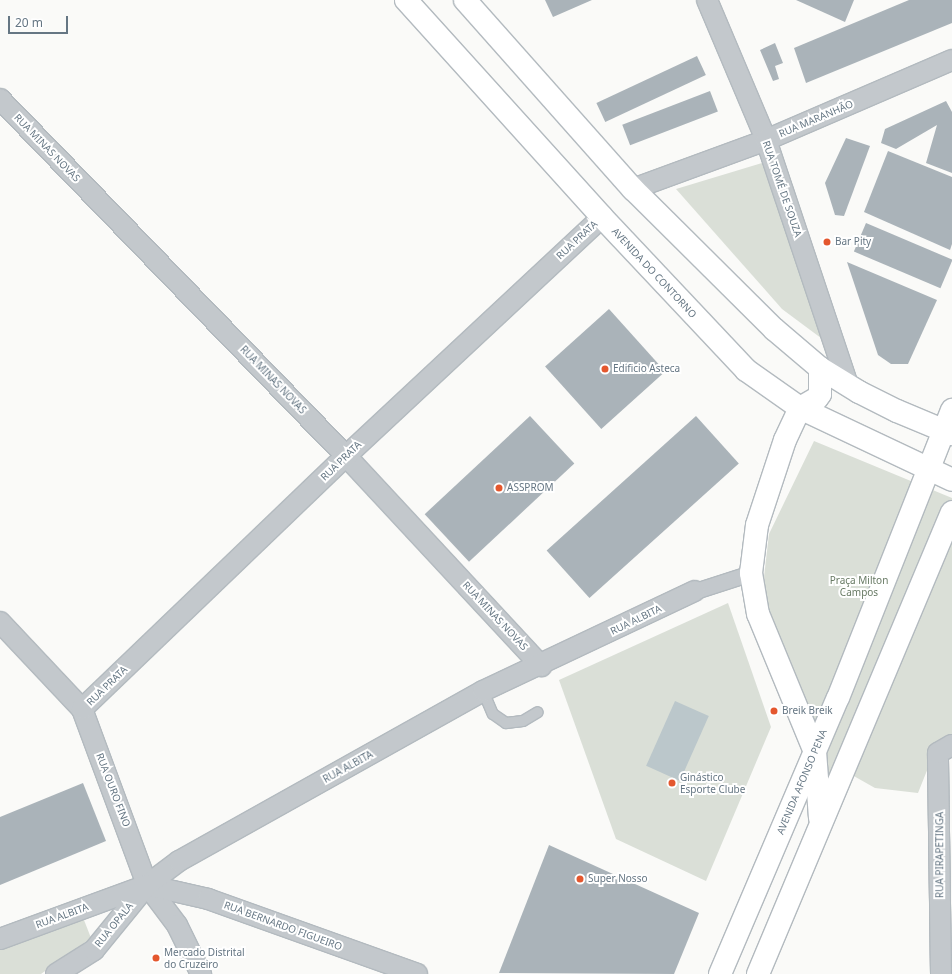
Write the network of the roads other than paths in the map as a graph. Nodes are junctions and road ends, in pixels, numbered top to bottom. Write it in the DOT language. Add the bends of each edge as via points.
graph roads {
  1 [pos="406,0"];
  2 [pos="465,0"];
  3 [pos="707,0"];
  4 [pos="952,60"];
  5 [pos="0,99"];
  6 [pos="766,140"];
  7 [pos="633,189"];
  8 [pos="602,217"];
  9 [pos="820,368"];
  10 [pos="847,382"];
  11 [pos="800,408"];
  12 [pos="952,410"];
  13 [pos="948,432"];
  14 [pos="346,456"];
  15 [pos="929,471"];
  16 [pos="952,480"];
  17 [pos="952,512"];
  18 [pos="751,573"];
  19 [pos="695,591"];
  20 [pos="0,622"];
  21 [pos="541,666"];
  22 [pos="483,691"];
  23 [pos="82,709"];
  24 [pos="538,712"];
  25 [pos="952,745"];
  26 [pos="815,752"];
  27 [pos="820,824"];
  28 [pos="146,885"];
  29 [pos="0,939"];
  30 [pos="56,974"];
  31 [pos="201,974"];
  32 [pos="417,974"];
  33 [pos="720,974"];
  34 [pos="758,974"];
  35 [pos="941,974"];
  1 -- 8 [label="main road, AVENIDA DO CONTORNO"];
  2 -- 7 [label="main road"];
  3 -- 6 [label="street, RUA TOMÉ DE SOUZA"];
  4 -- 6 [label="street, RUA MARANHÃO"];
  5 -- 14 [label="street, RUA MINAS NOVAS"];
  6 -- 7 [label="street, RUA MARANHÃO"];
  6 -- 10 [label="street, RUA TOMÉ DE SOUZA"];
  7 -- 9 [label="main road" via="774,329"];
  8 -- 11 [label="main road, AVENIDA DO CONTORNO" via="746,370"];
  8 -- 14 [label="street, RUA PRATA"];
  9 -- 10 [label="main road"];
  9 -- 11 [label="main road" via="820,394"];
  10 -- 13 [label="main road" via="859,392 897,411"];
  11 -- 15 [label="main road, AVENIDA DO CONTORNO"];
  11 -- 18 [label="main road" via="785,440 757,525"];
  12 -- 13 [label="main road, AVENIDA AFONSO PENA"];
  13 -- 15 [label="main road, AVENIDA AFONSO PENA"];
  14 -- 21 [label="street, RUA MINAS NOVAS"];
  14 -- 23 [label="street, RUA PRATA"];
  15 -- 16 [label="main road, AVENIDA DO CONTORNO"];
  15 -- 26 [label="main road, AVENIDA AFONSO PENA"];
  17 -- 27 [label="main road"];
  18 -- 19 [label="street"];
  18 -- 26 [label="main road" via="758,614"];
  19 -- 21 [label="street, RUA ALBITA"];
  20 -- 23 [label="street, RUA OURO FINO"];
  21 -- 22 [label="street, RUA ALBITA"];
  22 -- 24 [label="lane" via="493,714 506,723 523,721"];
  22 -- 28 [label="street, RUA ALBITA" via="178,861"];
  23 -- 28 [label="street, RUA OURO FINO"];
  25 -- 35 [label="street, RUA PIRAPETINGA" via="938,753"];
  26 -- 27 [label="main road"];
  26 -- 33 [label="main road, AVENIDA AFONSO PENA"];
  27 -- 34 [label="main road"];
  28 -- 29 [label="street, RUA ALBITA"];
  28 -- 30 [label="street, RUA OPALA" via="94,950"];
  28 -- 31 [label="street, RUA OURO FINO" via="177,925"];
  28 -- 32 [label="street, RUA BERNARDO FIGUEIRO" via="208,899"];
}
